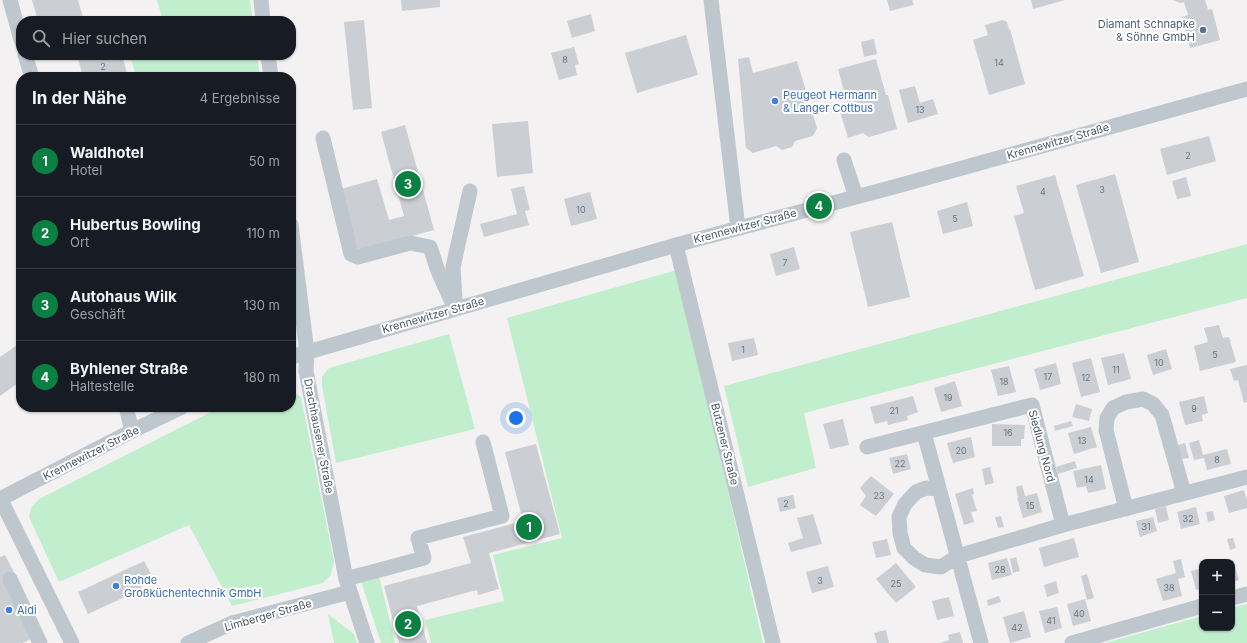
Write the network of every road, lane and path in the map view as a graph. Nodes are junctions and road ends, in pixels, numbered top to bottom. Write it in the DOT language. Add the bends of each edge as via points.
graph roads {
  1 [pos="10,0"];
  2 [pos="261,0"];
  3 [pos="711,0"];
  4 [pos="263,16"];
  5 [pos="16,22"];
  6 [pos="27,60"];
  7 [pos="269,60"];
  8 [pos="30,72"];
  9 [pos="270,72"];
  10 [pos="1247,89"];
  11 [pos="323,138"];
  12 [pos="844,160"];
  13 [pos="470,191"];
  14 [pos="856,196"];
  15 [pos="738,228"];
  16 [pos="676,245"];
  17 [pos="296,265"];
  18 [pos="456,309"];
  19 [pos="307,352"];
  20 [pos="296,355"];
  21 [pos="127,412"];
  22 [pos="172,412"];
  23 [pos="132,431"];
  24 [pos="924,433"];
  25 [pos="483,442"];
  26 [pos="867,447"];
  27 [pos="1247,477"];
  28 [pos="939,489"];
  29 [pos="1184,493"];
  30 [pos="0,499"];
  31 [pos="1126,509"];
  32 [pos="1063,525"];
  33 [pos="958,556"];
  34 [pos="10,579"];
  35 [pos="348,585"];
  36 [pos="1247,594"];
  37 [pos="1235,597"];
  38 [pos="1199,607"];
  39 [pos="40,643"];
  40 [pos="72,643"];
  41 [pos="188,643"];
  42 [pos="367,643"];
  43 [pos="772,643"];
  44 [pos="981,643"];
  45 [pos="1072,643"];
  1 -- 5 [label="street"];
  2 -- 4 [label="street"];
  3 -- 15 [label="street"];
  6 -- 8 [label="street"];
  7 -- 9 [label="street"];
  10 -- 14 [label="street, Krennewitzer Straße"];
  11 -- 18 [label="street" via="351,254 358,257 410,243 430,248"];
  12 -- 14 [label="street"];
  13 -- 18 [label="street" via="453,267"];
  14 -- 15 [label="street, Krennewitzer Straße"];
  15 -- 16 [label="street, Krennewitzer Straße"];
  16 -- 18 [label="street, Krennewitzer Straße"];
  16 -- 43 [label="street, Butzener Straße"];
  17 -- 19 [label="street, Drachhausener Straße"];
  18 -- 19 [label="street, Krennewitzer Straße"];
  19 -- 20 [label="street, Krennewitzer Straße"];
  19 -- 35 [label="street, Drachhausener Straße" via="306,371"];
  21 -- 23 [label="street"];
  22 -- 23 [label="street, Krennewitzer Straße"];
  23 -- 30 [label="street, Krennewitzer Straße"];
  24 -- 26 [label="street, Siedlung Nord"];
  24 -- 28 [label="street"];
  24 -- 32 [label="street, Siedlung Nord" via="1032,406"];
  25 -- 35 [label="street, Limberger Straße" via="502,516 418,538 424,558"];
  27 -- 29 [label="street"];
  28 -- 33 [label="street"];
  28 -- 33 [label="street" via="926,488 916,492 905,504 899,517 904,548 925,565 941,567"];
  29 -- 31 [label="street"];
  29 -- 31 [label="street" via="1162,415 1153,404 1143,399 1126,402 1113,408 1107,418 1106,430"];
  30 -- 40 [label="street"];
  31 -- 32 [label="street"];
  32 -- 33 [label="street"];
  33 -- 44 [label="street"];
  34 -- 39 [label="street"];
  35 -- 41 [label="street, Limberger Straße" via="232,623"];
  35 -- 42 [label="street, Drachhausener Straße"];
  36 -- 37 [label="street"];
  38 -- 45 [label="street"];
}
